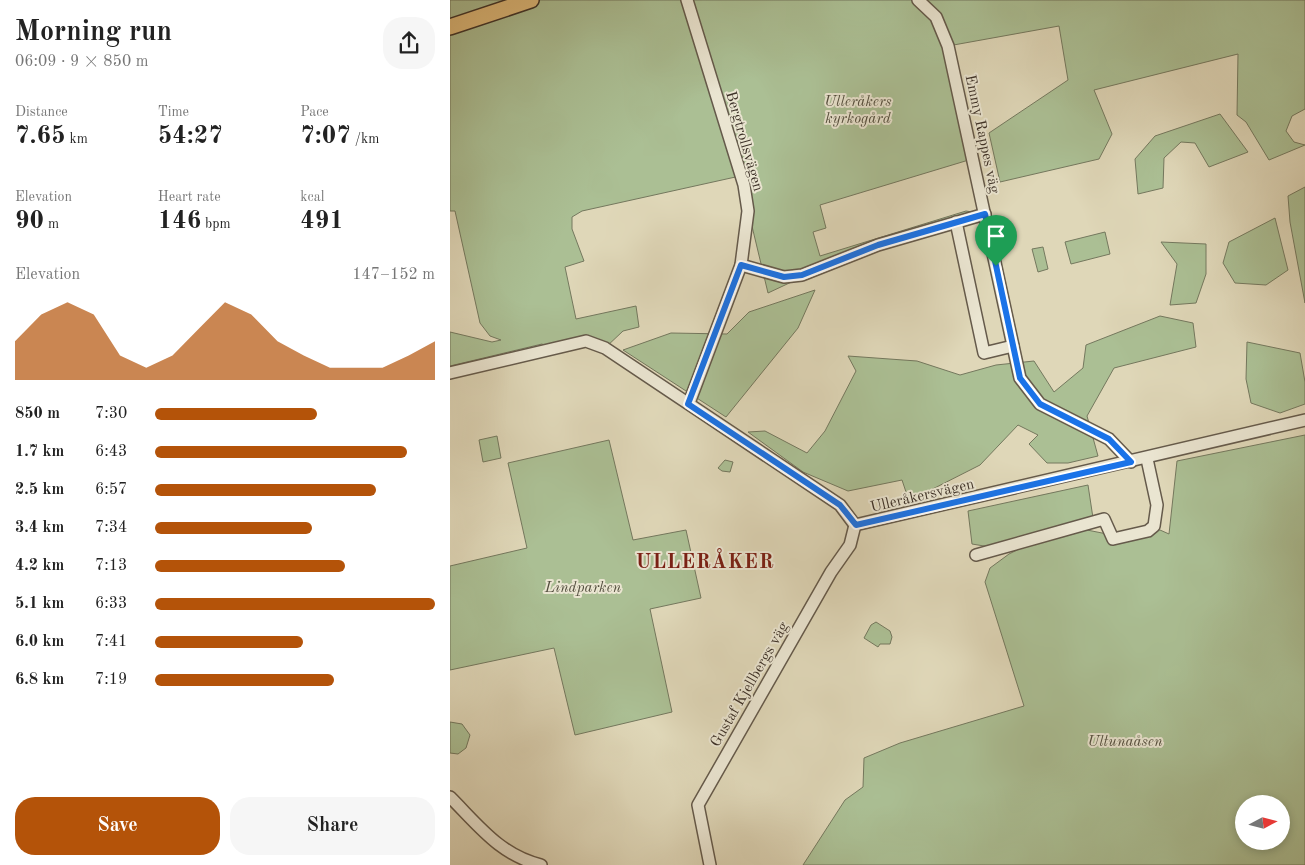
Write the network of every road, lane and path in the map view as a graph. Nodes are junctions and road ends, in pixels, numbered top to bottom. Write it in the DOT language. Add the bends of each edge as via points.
graph roads {
  1 [pos="531,0"];
  2 [pos="687,0"];
  3 [pos="918,0"];
  4 [pos="450,27"];
  5 [pos="985,214"];
  6 [pos="956,222"];
  7 [pos="741,265"];
  8 [pos="1013,346"];
  9 [pos="450,374"];
  10 [pos="688,404"];
  11 [pos="1305,420"];
  12 [pos="1147,459"];
  13 [pos="1131,462"];
  14 [pos="856,525"];
  15 [pos="976,555"];
  16 [pos="450,796"];
  17 [pos="541,865"];
  18 [pos="710,865"];
  1 -- 4 [label="main road"];
  2 -- 7 [label="street, Bergtrollsvägen" via="744,185 748,211"];
  3 -- 5 [label="street, Emmy Rappes väg" via="936,17 948,46"];
  5 -- 6 [label="street"];
  5 -- 8 [label="street, Emmy Rappes väg"];
  6 -- 7 [label="street" via="878,245 802,275 784,277"];
  6 -- 8 [label="street" via="984,353"];
  7 -- 10 [label="street, Bergtrollsvägen"];
  8 -- 13 [label="street, Emmy Rappes väg" via="1020,378 1040,404 1109,439"];
  9 -- 10 [label="street, Ulleråkersvägen" via="586,341 605,348"];
  10 -- 14 [label="street, Ulleråkersvägen" via="840,505"];
  11 -- 12 [label="street, Ulleråkersvägen"];
  12 -- 13 [label="street, Ulleråkersvägen"];
  12 -- 15 [label="street" via="1157,505 1154,526 1148,531 1113,539 1104,519"];
  13 -- 14 [label="street, Ulleråkersvägen"];
  14 -- 18 [label="street, Gustaf Kjellbergs väg" via="850,545 831,572 698,805"];
  16 -- 17 [label="street" via="502,848"];
}
